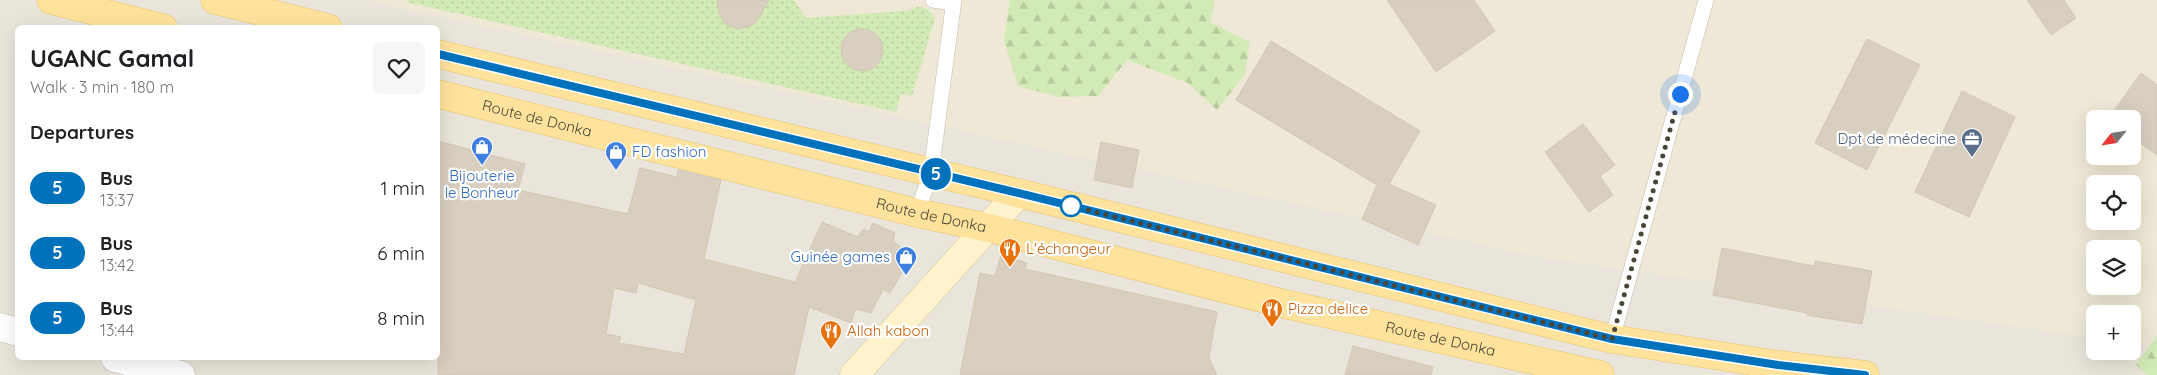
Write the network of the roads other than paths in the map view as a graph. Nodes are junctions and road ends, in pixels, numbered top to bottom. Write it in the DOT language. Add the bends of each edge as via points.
graph roads {
  1 [pos="51,0"];
  2 [pos="215,0"];
  3 [pos="933,0"];
  4 [pos="1706,0"];
  5 [pos="953,1"];
  6 [pos="151,25"];
  7 [pos="316,25"];
  8 [pos="440,54"];
  9 [pos="440,94"];
  10 [pos="931,173"];
  11 [pos="1019,193"];
  12 [pos="918,213"];
  13 [pos="989,228"];
  14 [pos="0,327"];
  15 [pos="15,331"];
  16 [pos="1612,339"];
  17 [pos="123,360"];
  18 [pos="181,375"];
  19 [pos="854,375"];
  20 [pos="1599,375"];
  21 [pos="1865,375"];
  1 -- 6 [label="main road"];
  2 -- 7 [label="main road"];
  3 -- 5 [label="lane"];
  4 -- 16 [label="lane"];
  5 -- 10 [label="lane"];
  8 -- 10 [label="main road"];
  9 -- 12 [label="main road, Route de Donka"];
  10 -- 11 [label="main road"];
  10 -- 12 [label="lane"];
  11 -- 13 [label="main road"];
  11 -- 16 [label="main road"];
  12 -- 13 [label="main road, Route de Donka"];
  13 -- 19 [label="main road"];
  13 -- 20 [label="main road, Route de Donka" via="1285,304"];
  14 -- 15 [label="street"];
  16 -- 21 [label="main road"];
  17 -- 18 [label="street"];
}
